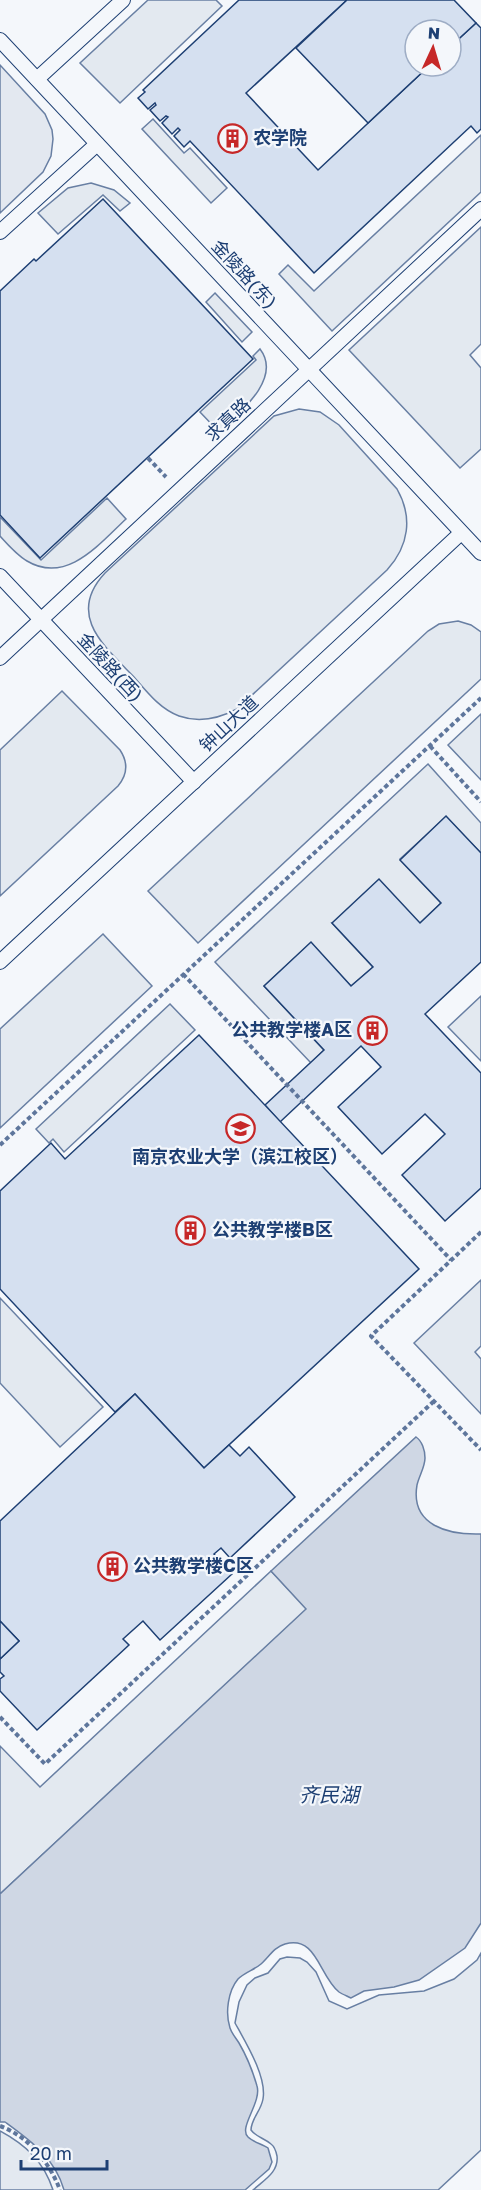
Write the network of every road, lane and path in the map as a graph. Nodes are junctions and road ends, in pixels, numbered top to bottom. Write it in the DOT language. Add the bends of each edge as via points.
graph roads {
  1 [pos="123,0"];
  2 [pos="0,40"];
  3 [pos="37,79"];
  4 [pos="97,144"];
  5 [pos="481,209"];
  6 [pos="0,232"];
  7 [pos="309,369"];
  8 [pos="461,533"];
  9 [pos="481,553"];
  10 [pos="0,576"];
  11 [pos="41,620"];
  12 [pos="0,658"];
  13 [pos="481,699"];
  14 [pos="430,746"];
  15 [pos="194,782"];
  16 [pos="481,802"];
  17 [pos="0,962"];
  18 [pos="183,974"];
  19 [pos="0,1145"];
  20 [pos="481,1232"];
  21 [pos="451,1260"];
  22 [pos="433,1402"];
  23 [pos="481,1450"];
  24 [pos="0,1717"];
  25 [pos="0,2126"];
  26 [pos="60,2190"];
  1 -- 3 [label="lane"];
  2 -- 3 [label="lane, 金陵路(东)"];
  3 -- 4 [label="lane, 金陵路(东)"];
  4 -- 6 [label="lane"];
  4 -- 7 [label="lane, 金陵路(东)"];
  5 -- 7 [label="lane, 求真路"];
  7 -- 8 [label="lane, 金陵路(东)"];
  7 -- 11 [label="lane, 求真路"];
  8 -- 9 [label="lane"];
  8 -- 15 [label="lane, 钟山大道"];
  10 -- 11 [label="lane, 金陵路(西)"];
  11 -- 12 [label="lane, 求真路"];
  11 -- 15 [label="lane, 金陵路(西)"];
  13 -- 14 [label="path"];
  14 -- 16 [label="path"];
  14 -- 18 [label="path"];
  15 -- 17 [label="lane, 钟山大道"];
  18 -- 19 [label="path"];
  18 -- 21 [label="path"];
  20 -- 21 [label="path"];
  21 -- 22 [label="path" via="371,1336"];
  22 -- 23 [label="path"];
  22 -- 24 [label="path" via="45,1764"];
  25 -- 26 [label="path" via="35,2149"];
}
